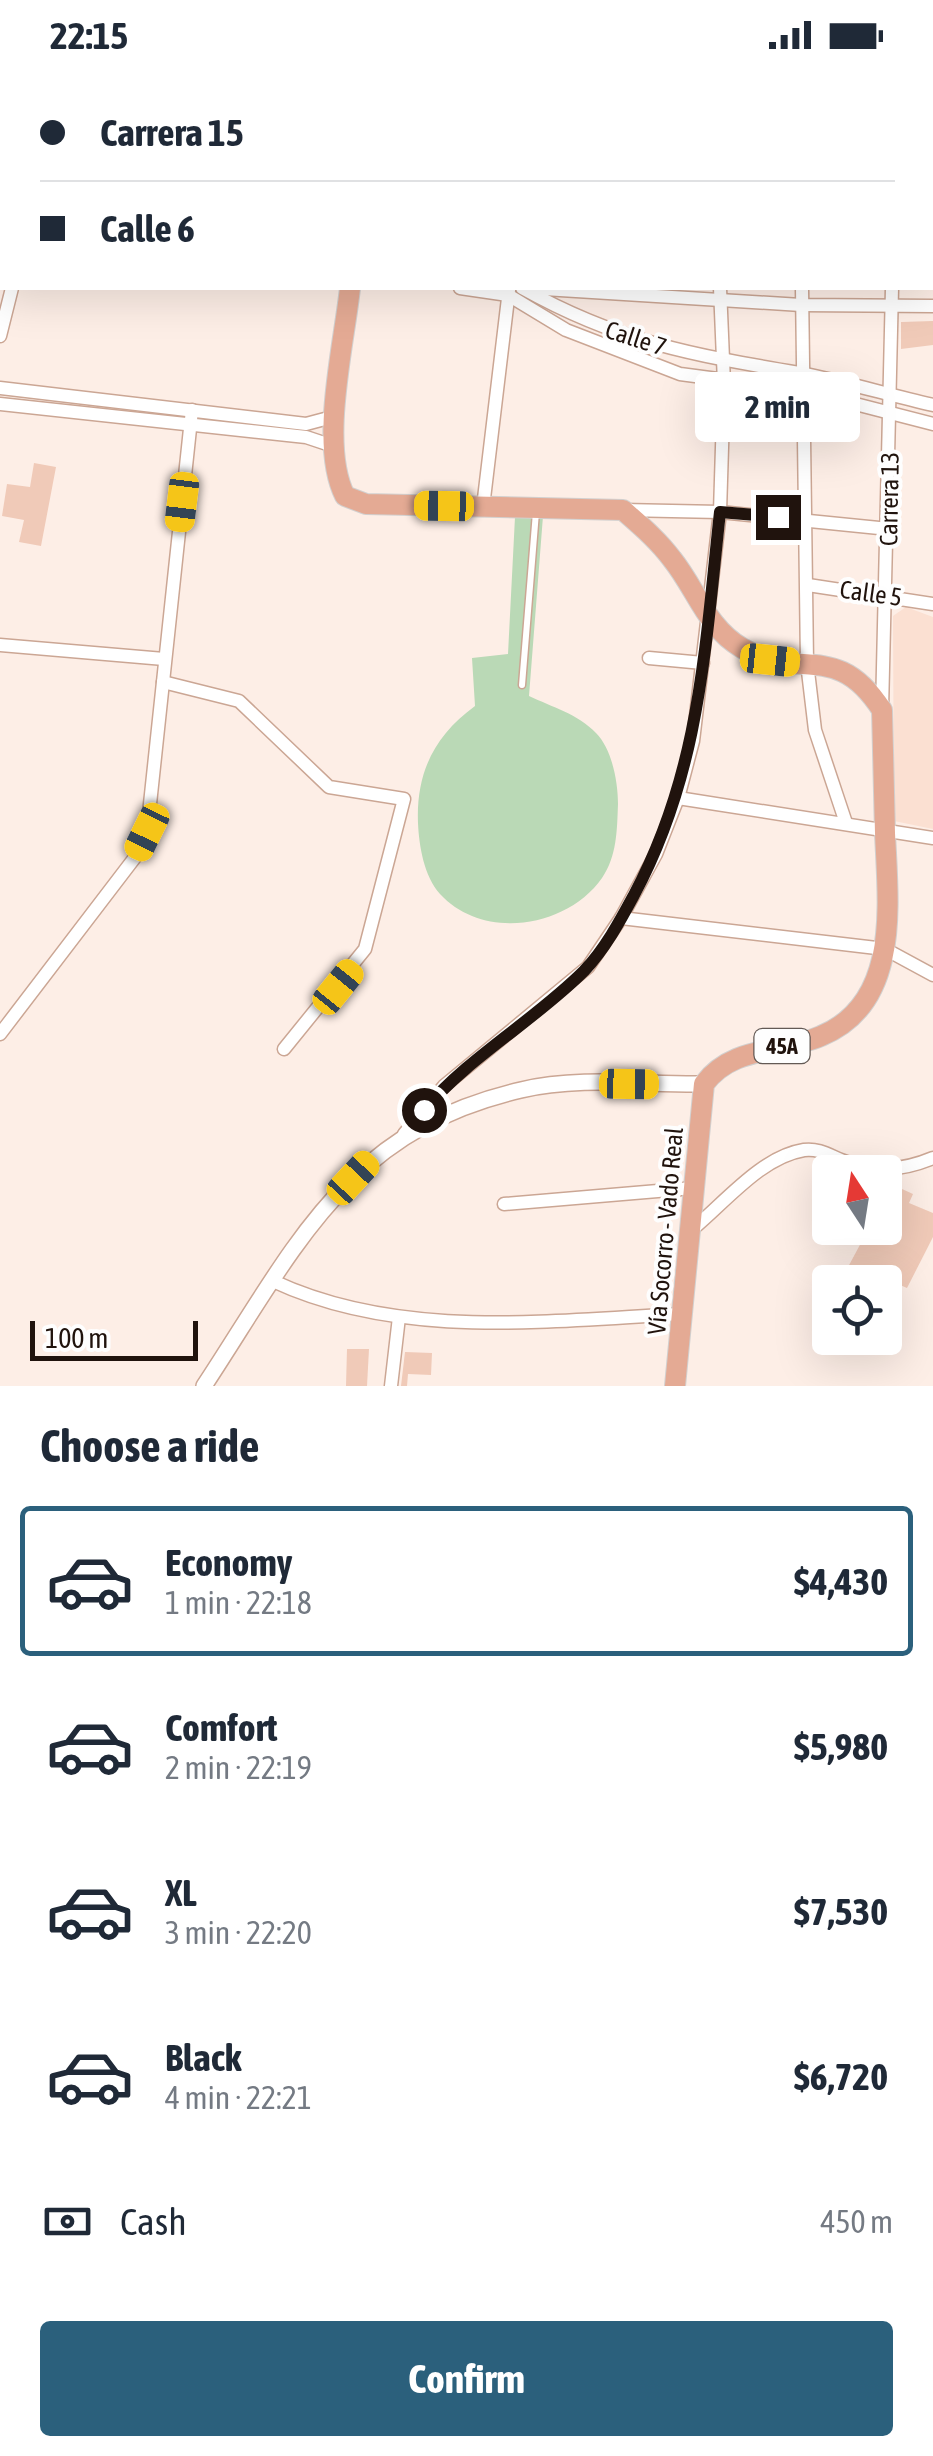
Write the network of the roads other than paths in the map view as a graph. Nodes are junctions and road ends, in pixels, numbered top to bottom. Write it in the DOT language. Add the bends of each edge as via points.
graph roads {
  1 [pos="12,290"];
  2 [pos="350,290"];
  3 [pos="514,290"];
  4 [pos="515,290"];
  5 [pos="516,290"];
  6 [pos="555,290"];
  7 [pos="802,290"];
  8 [pos="892,290"];
  9 [pos="720,294"];
  10 [pos="801,304"];
  11 [pos="892,306"];
  12 [pos="933,306"];
  13 [pos="0,336"];
  14 [pos="627,338"];
  15 [pos="624,356"];
  16 [pos="724,363"];
  17 [pos="800,374"];
  18 [pos="724,382"];
  19 [pos="0,388"];
  20 [pos="801,390"];
  21 [pos="890,395"];
  22 [pos="0,404"];
  23 [pos="933,406"];
  24 [pos="890,413"];
  25 [pos="336,416"];
  26 [pos="191,417"];
  27 [pos="933,424"];
  28 [pos="332,446"];
  29 [pos="483,506"];
  30 [pos="537,508"];
  31 [pos="622,510"];
  32 [pos="720,512"];
  33 [pos="806,519"];
  34 [pos="889,529"];
  35 [pos="808,585"];
  36 [pos="887,594"];
  37 [pos="933,604"];
  38 [pos="708,619"];
  39 [pos="0,645"];
  40 [pos="649,658"];
  41 [pos="164,659"];
  42 [pos="703,663"];
  43 [pos="806,663"];
  44 [pos="162,682"];
  45 [pos="522,685"];
  46 [pos="882,710"];
  47 [pos="678,798"];
  48 [pos="846,824"];
  49 [pos="885,830"];
  50 [pos="933,838"];
  51 [pos="621,918"];
  52 [pos="885,949"];
  53 [pos="933,975"];
  54 [pos="0,1034"];
  55 [pos="284,1049"];
  56 [pos="704,1084"];
  57 [pos="404,1134"];
  58 [pos="933,1158"];
  59 [pos="693,1188"];
  60 [pos="504,1204"];
  61 [pos="689,1232"];
  62 [pos="273,1281"];
  63 [pos="682,1314"];
  64 [pos="399,1317"];
  65 [pos="204,1386"];
  66 [pos="391,1386"];
  67 [pos="675,1386"];
  1 -- 13 [label="street"];
  2 -- 25 [label="highway"];
  3 -- 29 [label="street"];
  4 -- 15 [label="street" via="566,330"];
  5 -- 14 [label="street, Calle 7"];
  6 -- 9 [label="street"];
  7 -- 10 [label="street"];
  8 -- 11 [label="street, Carrera 13"];
  9 -- 10 [label="street"];
  9 -- 16 [label="street"];
  10 -- 11 [label="street"];
  10 -- 17 [label="street"];
  11 -- 12 [label="street"];
  11 -- 21 [label="street, Carrera 13"];
  14 -- 15 [label="street"];
  14 -- 16 [label="street, Calle 7"];
  15 -- 18 [label="street"];
  16 -- 17 [label="street, Calle 7"];
  16 -- 18 [label="street"];
  17 -- 20 [label="street"];
  17 -- 21 [label="street, Calle 7"];
  18 -- 20 [label="street"];
  18 -- 32 [label="street"];
  19 -- 26 [label="street"];
  20 -- 24 [label="street"];
  20 -- 33 [label="street"];
  21 -- 23 [label="street, Calle 7"];
  21 -- 24 [label="street, Carrera 13"];
  22 -- 26 [label="street"];
  24 -- 27 [label="street"];
  24 -- 34 [label="street, Carrera 13"];
  25 -- 26 [label="street" via="306,424"];
  25 -- 28 [label="highway"];
  26 -- 28 [label="street"];
  26 -- 41 [label="street"];
  28 -- 29 [label="highway" via="336,480 354,502"];
  29 -- 30 [label="highway"];
  30 -- 31 [label="highway"];
  30 -- 45 [label="lane"];
  31 -- 32 [label="street"];
  31 -- 38 [label="highway" via="672,558"];
  32 -- 33 [label="street"];
  32 -- 38 [label="street"];
  33 -- 34 [label="street"];
  33 -- 35 [label="street"];
  34 -- 36 [label="street, Carrera 13"];
  35 -- 36 [label="street, Calle 5"];
  35 -- 43 [label="street"];
  36 -- 37 [label="street, Calle 5"];
  36 -- 46 [label="street, Carrera 13"];
  38 -- 42 [label="street"];
  38 -- 43 [label="highway" via="745,650"];
  39 -- 41 [label="street"];
  40 -- 42 [label="street"];
  41 -- 44 [label="street"];
  42 -- 47 [label="street"];
  43 -- 46 [label="highway" via="850,674"];
  43 -- 48 [label="street" via="815,730"];
  44 -- 54 [label="street" via="147,832 136,856"];
  44 -- 55 [label="street" via="239,702 330,787 404,799 365,950"];
  46 -- 49 [label="highway, 45A"];
  47 -- 48 [label="street"];
  47 -- 51 [label="street"];
  48 -- 49 [label="street"];
  49 -- 50 [label="street"];
  49 -- 52 [label="highway, 45A"];
  51 -- 52 [label="street"];
  51 -- 57 [label="street" via="588,967 444,1086"];
  52 -- 53 [label="street"];
  52 -- 56 [label="highway, 45A" via="870,995 848,1023 818,1038 732,1058"];
  56 -- 57 [label="street" via="522,1089"];
  56 -- 59 [label="highway, Vía Socorro - Vado Real"];
  57 -- 62 [label="street" via="312,1222"];
  58 -- 61 [label="street" via="904,1168 868,1169 801,1150 761,1170"];
  59 -- 60 [label="street"];
  59 -- 61 [label="highway, Vía Socorro - Vado Real"];
  61 -- 63 [label="highway, Vía Socorro - Vado Real"];
  62 -- 64 [label="street" via="314,1300"];
  62 -- 65 [label="street"];
  63 -- 64 [label="street" via="522,1322"];
  63 -- 67 [label="highway, Vía Socorro - Vado Real"];
  64 -- 66 [label="street"];
}
